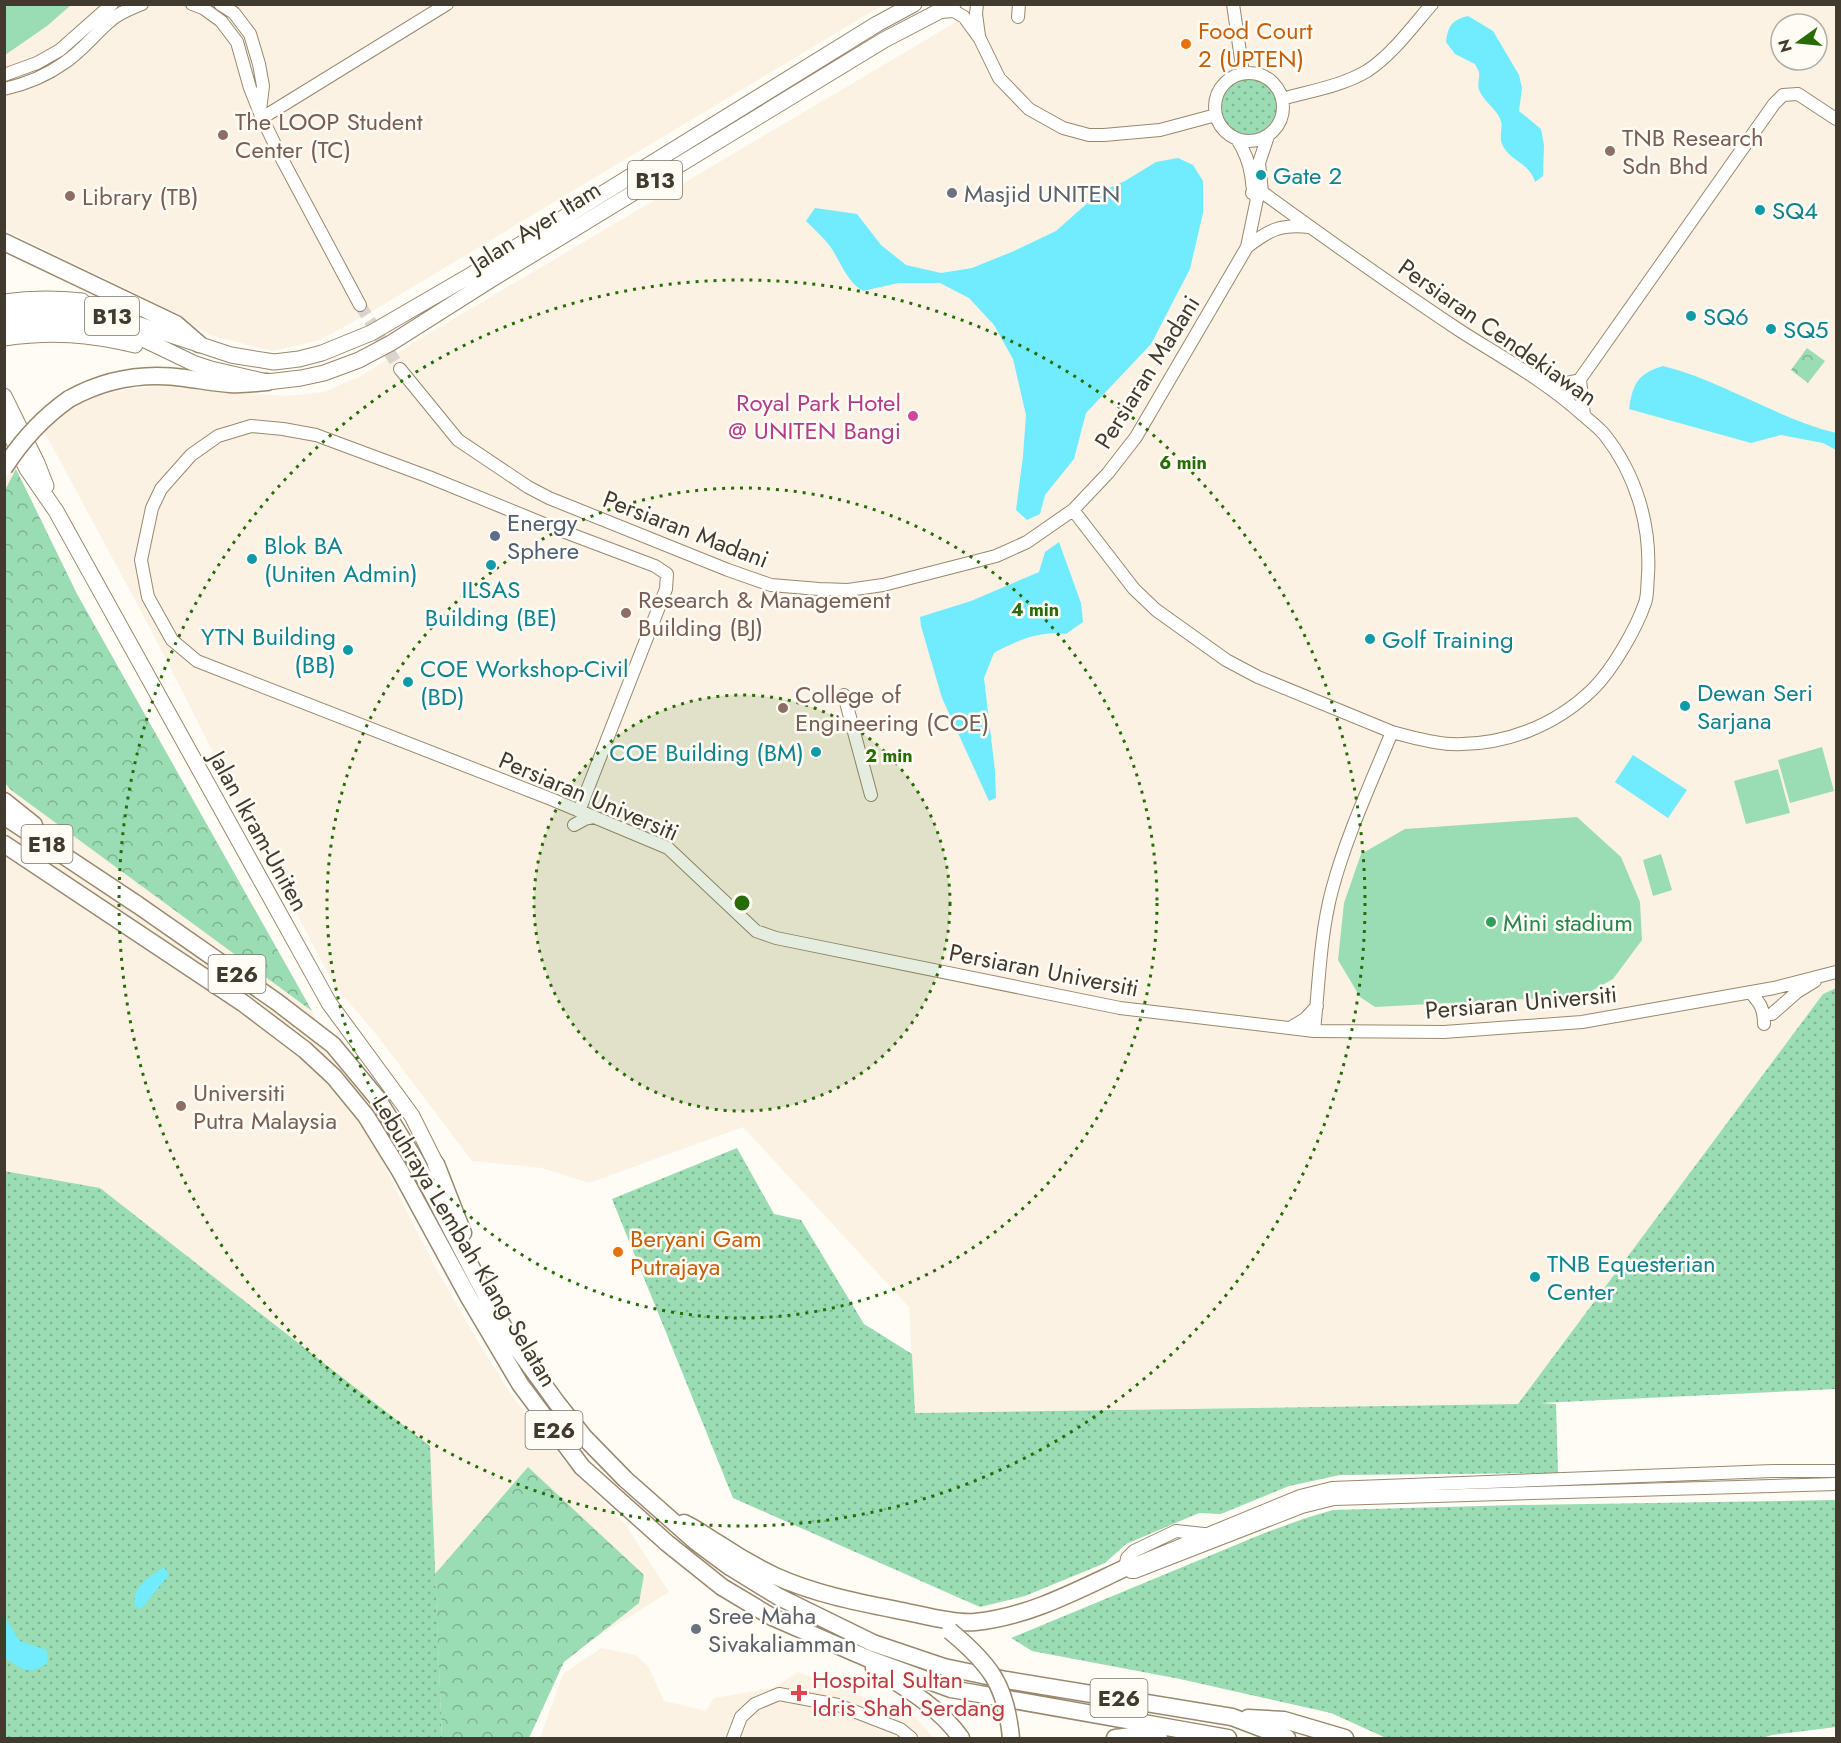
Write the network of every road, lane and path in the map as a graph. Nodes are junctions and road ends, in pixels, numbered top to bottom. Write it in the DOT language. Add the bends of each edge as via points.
graph roads {
  1 [pos="112,4"];
  2 [pos="142,4"];
  3 [pos="192,4"];
  4 [pos="220,4"];
  5 [pos="447,4"];
  6 [pos="914,4"];
  7 [pos="977,4"];
  8 [pos="1233,4"];
  9 [pos="1432,4"];
  10 [pos="946,8"];
  11 [pos="980,39"];
  12 [pos="78,44"];
  13 [pos="1243,73"];
  14 [pos="4,75"];
  15 [pos="4,89"];
  16 [pos="1282,99"];
  17 [pos="261,115"];
  18 [pos="1216,115"];
  19 [pos="1836,119"];
  20 [pos="1268,136"];
  21 [pos="1237,139"];
  22 [pos="1257,195"];
  23 [pos="1310,227"];
  24 [pos="4,242"];
  25 [pos="1247,248"];
  26 [pos="4,302"];
  27 [pos="360,305"];
  28 [pos="4,314"];
  29 [pos="39,316"];
  30 [pos="4,327"];
  31 [pos="4,338"];
  32 [pos="191,342"];
  33 [pos="178,356"];
  34 [pos="400,369"];
  35 [pos="1580,380"];
  36 [pos="267,382"];
  37 [pos="1539,382"];
  38 [pos="4,396"];
  39 [pos="1566,399"];
  40 [pos="1584,416"];
  41 [pos="4,421"];
  42 [pos="4,468"];
  43 [pos="1073,510"];
  44 [pos="56,511"];
  45 [pos="844,695"];
  46 [pos="1392,732"];
  47 [pos="586,791"];
  48 [pos="871,795"];
  49 [pos="4,801"];
  50 [pos="579,811"];
  51 [pos="4,816"];
  52 [pos="594,817"];
  53 [pos="574,825"];
  54 [pos="4,844"];
  55 [pos="89,872"];
  56 [pos="138,905"];
  57 [pos="126,925"];
  58 [pos="1830,974"];
  59 [pos="1750,992"];
  60 [pos="1317,1006"];
  61 [pos="1290,1028"];
  62 [pos="1314,1030"];
  63 [pos="1336,1031"];
  64 [pos="436,1164"];
  65 [pos="479,1282"];
  66 [pos="1836,1471"];
  67 [pos="1836,1484"];
  68 [pos="667,1516"];
  69 [pos="1125,1568"];
  70 [pos="931,1617"];
  71 [pos="841,1647"];
  72 [pos="1232,1717"];
  73 [pos="733,1738"];
  74 [pos="911,1738"];
  75 [pos="961,1738"];
  76 [pos="1011,1738"];
  77 [pos="1115,1738"];
  78 [pos="1159,1738"];
  79 [pos="1216,1738"];
  80 [pos="1226,1738"];
  81 [pos="1287,1738"];
  82 [pos="1345,1738"];
  1 -- 12 [label="street"];
  2 -- 12 [label="street" via="126,10"];
  3 -- 17 [label="street" via="221,21 237,42"];
  4 -- 17 [label="street" via="234,13 250,34 263,86"];
  5 -- 17 [label="street"];
  6 -- 32 [label="main road, Jalan Ayer Itam / B13" via="371,333 322,353 274,362 231,355"];
  7 -- 11 [label="street"];
  8 -- 13 [label="street"];
  9 -- 16 [label="street" via="1381,61 1365,72"];
  10 -- 11 [label="street" via="964,17"];
  10 -- 36 [label="main road, Jalan Ayer Itam / B13" via="874,46 391,343 324,373"];
  11 -- 18 [label="street" via="999,78 1029,109 1063,128 1104,135 1160,130"];
  12 -- 14 [label="street"];
  12 -- 15 [label="street" via="65,63 19,86"];
  13 -- 16 [label="street" via="1260,74 1270,80"];
  13 -- 18 [label="street" via="1219,91"];
  16 -- 20 [label="street" via="1282,117"];
  17 -- 27 [label="street"];
  18 -- 21 [label="street" via="1226,132"];
  19 -- 35 [label="street" via="1798,94 1783,95 1774,104"];
  20 -- 21 [label="street" via="1250,141"];
  20 -- 22 [label="street" via="1259,163"];
  21 -- 22 [label="street" via="1246,152"];
  22 -- 23 [label="street, Persiaran Cendekiawan"];
  22 -- 25 [label="street"];
  23 -- 25 [label="street" via="1277,228"];
  23 -- 37 [label="street, Persiaran Cendekiawan"];
  24 -- 32 [label="highway" via="176,324"];
  25 -- 43 [label="street, Persiaran Madani" via="1136,437"];
  26 -- 32 [label="main road" via="53,298 100,304 132,313"];
  28 -- 29 [label="highway, B13"];
  29 -- 30 [label="highway, B13"];
  29 -- 32 [label="main road, B13" via="67,310 113,316"];
  29 -- 33 [label="main road, B13" via="116,329"];
  31 -- 33 [label="main road" via="35,333 86,335 139,346 166,357"];
  33 -- 36 [label="main road, B13"];
  34 -- 43 [label="street, Persiaran Madani" via="458,440 528,487 771,585 848,590 901,581 996,556 1027,542"];
  35 -- 37 [label="street" via="1561,384"];
  35 -- 39 [label="street"];
  35 -- 40 [label="street"];
  36 -- 42 [label="highway, bridge" via="233,384 159,375 107,382 87,389 49,413"];
  37 -- 39 [label="street, Persiaran Cendekiawan"];
  38 -- 44 [label="main road, Jalan Ikram-Uniten"];
  39 -- 40 [label="street, Persiaran Cendekiawan"];
  40 -- 46 [label="street, Persiaran Cendekiawan" via="1603,433 1624,466 1645,519 1649,555 1646,601 1626,642 1586,695 1551,720 1518,735 1451,744"];
  41 -- 44 [label="main road, Jalan Ikram-Uniten" via="27,469"];
  43 -- 46 [label="street, Persiaran Cendekiawan" via="1144,600 1226,660"];
  44 -- 64 [label="main road, Jalan Ikram-Uniten" via="329,1003 412,1116"];
  45 -- 48 [label="street"];
  46 -- 60 [label="street" via="1332,890"];
  47 -- 50 [label="street"];
  47 -- 50 [label="street, Persiaran Universiti" via="666,589 667,574 446,484 316,435 283,429 251,426 218,436 191,454 160,489 141,560 148,597 172,640 196,661"];
  47 -- 52 [label="street"];
  49 -- 55 [label="highway"];
  50 -- 52 [label="street, Persiaran Universiti"];
  51 -- 55 [label="highway, E18"];
  52 -- 53 [label="street"];
  52 -- 61 [label="street, Persiaran Universiti" via="668,848 756,931 776,938 1120,1008"];
  54 -- 57 [label="highway, E18"];
  55 -- 56 [label="highway, E18"];
  56 -- 65 [label="highway, Lebuhraya Lembah Klang Selatan / E26" via="278,1002 333,1046 377,1098 416,1160"];
  57 -- 71 [label="highway, Lebuhraya Lembah Klang Selatan / E26" via="306,1050 366,1116 520,1384 582,1467 667,1544 722,1587 771,1617"];
  58 -- 59 [label="street, Persiaran Universiti"];
  58 -- 59 [label="street" via="1797,992 1768,1019"];
  59 -- 63 [label="street, Persiaran Universiti" via="1582,1022 1444,1032"];
  60 -- 61 [label="street"];
  60 -- 62 [label="street"];
  60 -- 63 [label="street" via="1325,1022"];
  61 -- 62 [label="street, Persiaran Universiti"];
  62 -- 63 [label="street, Persiaran Universiti"];
  64 -- 65 [label="highway"];
  65 -- 68 [label="highway, Lebuhraya Lembah Klang Selatan / E26" via="510,1337 556,1403 625,1479"];
  66 -- 69 [label="street" via="1332,1488 1300,1496 1208,1534 1176,1531 1134,1551"];
  67 -- 69 [label="street" via="1334,1499 1302,1507 1135,1572"];
  68 -- 70 [label="highway" via="696,1528 775,1576 810,1590"];
  68 -- 72 [label="highway, Lebuhraya Lembah Klang Selatan / E26" via="730,1567 779,1597 873,1643 944,1667 1006,1680"];
  69 -- 70 [label="highway" via="1057,1600 1009,1616 973,1622"];
  70 -- 76 [label="highway, bridge" via="988,1667 1001,1689"];
  71 -- 75 [label="highway" via="926,1701"];
  71 -- 80 [label="highway, Lebuhraya Lembah Klang Selatan / E26" via="951,1689"];
  72 -- 81 [label="highway, Lebuhraya Lembah Klang Selatan / E26"];
  72 -- 82 [label="highway" via="1284,1720"];
  73 -- 74 [label="street" via="741,1717 755,1704 779,1694 838,1705 900,1729"];
  77 -- 78 [label="highway"];
  79 -- 80 [label="highway"];
}
